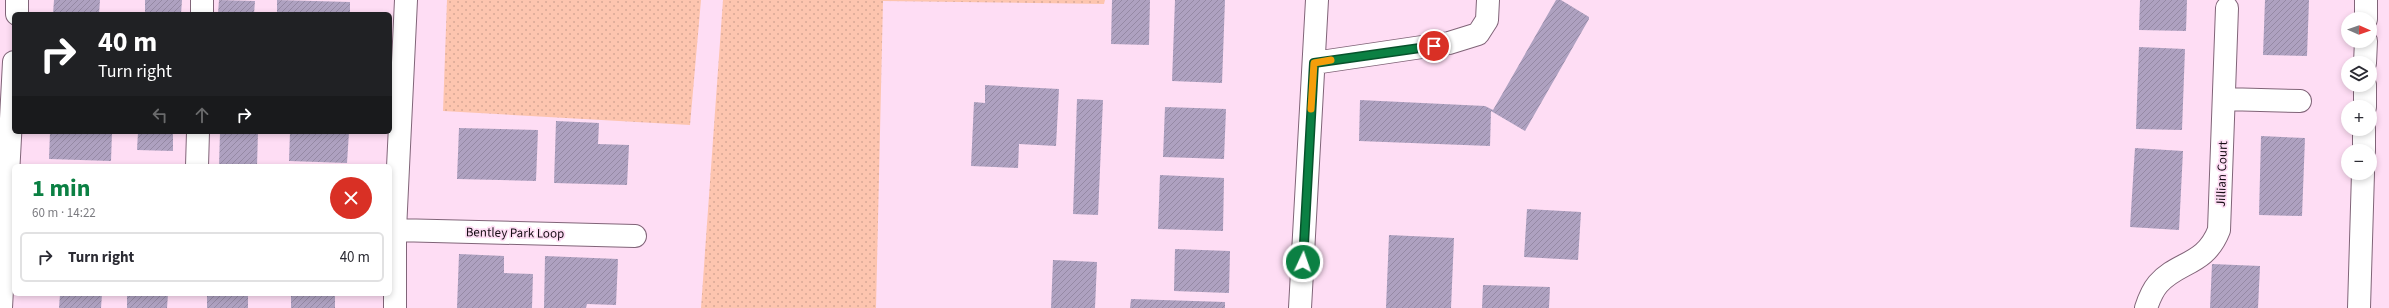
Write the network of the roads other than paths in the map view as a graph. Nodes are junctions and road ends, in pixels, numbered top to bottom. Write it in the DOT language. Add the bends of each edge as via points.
graph roads {
  1 [pos="17,0"];
  2 [pos="202,0"];
  3 [pos="406,0"];
  4 [pos="1317,0"];
  5 [pos="1488,0"];
  6 [pos="2366,0"];
  7 [pos="2228,8"];
  8 [pos="16,12"];
  9 [pos="202,12"];
  10 [pos="2366,12"];
  11 [pos="1314,63"];
  12 [pos="12,95"];
  13 [pos="2224,98"];
  14 [pos="2300,101"];
  15 [pos="198,134"];
  16 [pos="197,164"];
  17 [pos="7,179"];
  18 [pos="2363,180"];
  19 [pos="393,201"];
  20 [pos="395,230"];
  21 [pos="635,236"];
  22 [pos="1,308"];
  23 [pos="395,308"];
  24 [pos="1300,308"];
  25 [pos="2146,308"];
  26 [pos="2359,308"];
  1 -- 8 [label="street"];
  2 -- 9 [label="street"];
  3 -- 19 [label="street"];
  4 -- 11 [label="street"];
  5 -- 11 [label="street" via="1487,20 1478,34 1449,43"];
  6 -- 10 [label="street"];
  7 -- 13 [label="street, Jillian Court"];
  11 -- 24 [label="street"];
  12 -- 17 [label="street"];
  13 -- 14 [label="street"];
  13 -- 25 [label="street, Jillian Court" via="2219,230 2216,239 2199,259 2174,271 2159,283 2150,295"];
  15 -- 16 [label="street"];
  17 -- 22 [label="street"];
  18 -- 26 [label="street"];
  19 -- 20 [label="street"];
  20 -- 21 [label="street, Bentley Park Loop"];
  20 -- 23 [label="street"];
}
